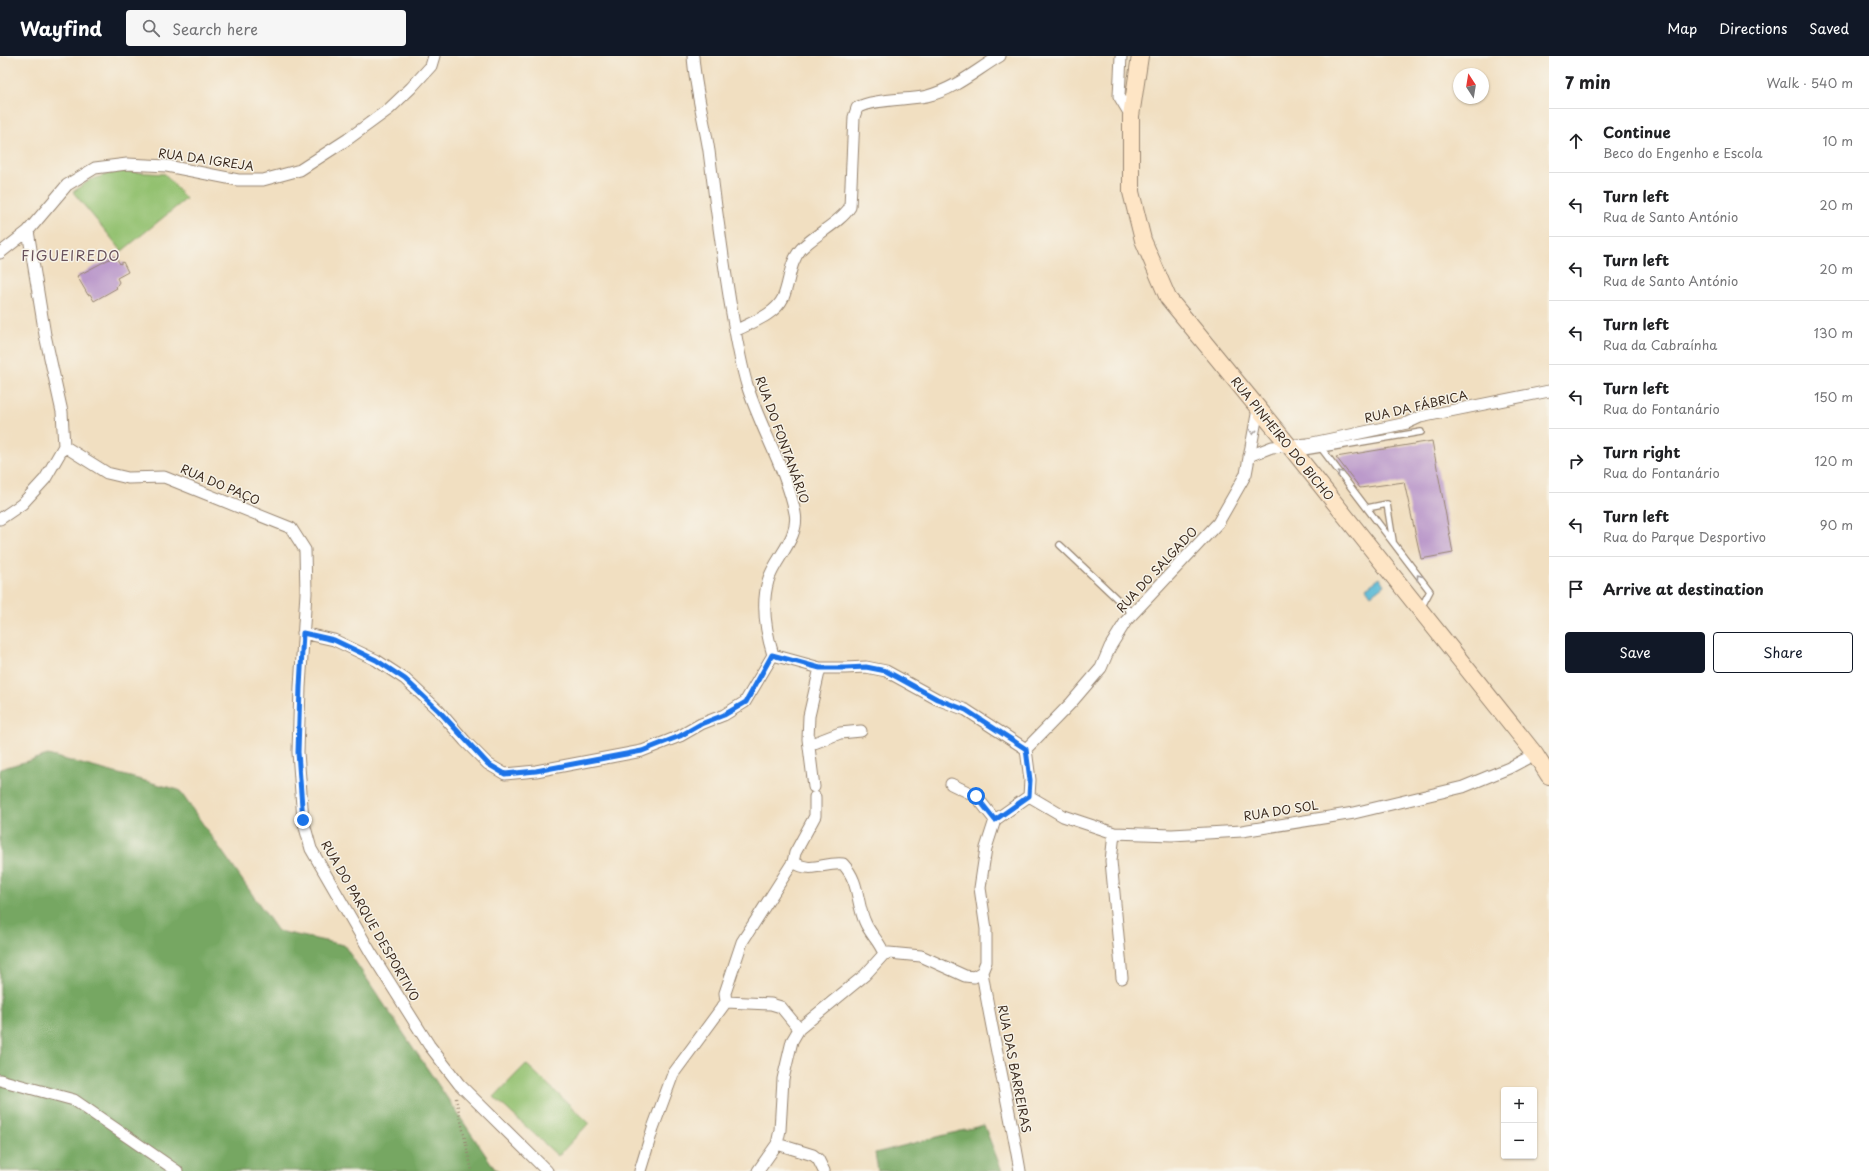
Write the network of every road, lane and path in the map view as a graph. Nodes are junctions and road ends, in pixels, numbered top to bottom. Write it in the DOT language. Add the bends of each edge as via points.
graph roads {
  1 [pos="434,56"];
  2 [pos="693,56"];
  3 [pos="1000,56"];
  4 [pos="1121,56"];
  5 [pos="1140,56"];
  6 [pos="1131,116"];
  7 [pos="28,231"];
  8 [pos="0,253"];
  9 [pos="735,331"];
  10 [pos="1549,391"];
  11 [pos="1258,409"];
  12 [pos="1421,432"];
  13 [pos="64,446"];
  14 [pos="1321,448"];
  15 [pos="1292,449"];
  16 [pos="1248,456"];
  17 [pos="1367,508"];
  18 [pos="0,519"];
  19 [pos="1393,541"];
  20 [pos="1060,545"];
  21 [pos="1420,610"];
  22 [pos="1133,614"];
  23 [pos="303,633"];
  24 [pos="772,655"];
  25 [pos="820,668"];
  26 [pos="862,731"];
  27 [pos="809,745"];
  28 [pos="1026,749"];
  29 [pos="1535,754"];
  30 [pos="1547,769"];
  31 [pos="951,784"];
  32 [pos="1029,796"];
  33 [pos="995,820"];
  34 [pos="1114,833"];
  35 [pos="793,862"];
  36 [pos="884,954"];
  37 [pos="982,972"];
  38 [pos="1122,978"];
  39 [pos="726,1002"];
  40 [pos="799,1029"];
  41 [pos="451,1074"];
  42 [pos="0,1080"];
  43 [pos="777,1144"];
  44 [pos="177,1171"];
  45 [pos="472,1171"];
  46 [pos="547,1171"];
  47 [pos="640,1171"];
  48 [pos="758,1171"];
  49 [pos="824,1171"];
  50 [pos="1020,1171"];
  1 -- 7 [label="street, RUA DA IGREJA" via="430,66 411,88 389,108 348,139 300,170 263,180 238,180 167,166 127,164 95,168 67,185"];
  2 -- 9 [label="street, RUA DO FONTANÁRIO"];
  3 -- 9 [label="street" via="942,91 915,99 867,104 857,108 854,117 850,207 800,250 777,306 771,312"];
  4 -- 6 [label="street" via="1119,96"];
  5 -- 6 [label="main road, RUA PINHEIRO DO BICHO"];
  6 -- 11 [label="main road, RUA PINHEIRO DO BICHO" via="1132,192 1143,240 1152,262 1168,298"];
  7 -- 8 [label="street, RUA DA IGREJA"];
  7 -- 13 [label="street" via="45,334 62,412"];
  9 -- 24 [label="street, RUA DO FONTANÁRIO" via="747,385 789,490 795,515 792,533 768,581 766,628"];
  10 -- 15 [label="street, RUA DA FÁBRICA" via="1420,416 1408,423"];
  11 -- 15 [label="main road, RUA PINHEIRO DO BICHO"];
  11 -- 16 [label="street, RUA DO SALGADO, one-way"];
  12 -- 14 [label="lane"];
  13 -- 18 [label="street" via="45,479 22,504"];
  13 -- 23 [label="street, RUA DO PAÇO" via="107,473 128,478 164,477 291,528 304,550 306,593"];
  14 -- 15 [label="lane"];
  17 -- 14 [label="lane, one-way"];
  15 -- 16 [label="street" via="1272,447"];
  15 -- 21 [label="main road, RUA PINHEIRO DO BICHO"];
  16 -- 22 [label="street, RUA DO SALGADO" via="1246,474 1218,523"];
  17 -- 19 [label="lane"];
  17 -- 19 [label="lane" via="1387,504"];
  21 -- 19 [label="lane, one-way" via="1430,591"];
  20 -- 22 [label="lane"];
  21 -- 29 [label="main road, RUA PINHEIRO DO BICHO"];
  22 -- 28 [label="street, RUA DO SALGADO" via="1110,647 1101,668"];
  23 -- 24 [label="street" via="334,640 376,660 405,679 488,764 505,774 536,771 642,751 680,736 746,702"];
  23 -- 41 [label="street, RUA DO PARQUE DESPORTIVO" via="298,752 303,820 311,849 429,1045"];
  24 -- 25 [label="street"];
  25 -- 27 [label="street" via="809,716"];
  25 -- 28 [label="street" via="866,667 886,671 937,699 966,710"];
  26 -- 27 [label="street" via="840,733"];
  27 -- 35 [label="street" via="815,792 815,816"];
  28 -- 32 [label="street" via="1030,780"];
  29 -- 30 [label="main road, RUA PINHEIRO DO BICHO"];
  29 -- 34 [label="street, RUA DO SOL" via="1463,787 1354,813 1242,831 1172,835"];
  31 -- 33 [label="street" via="976,796"];
  32 -- 33 [label="street"];
  32 -- 34 [label="street, RUA DO SOL" via="1063,816"];
  33 -- 37 [label="street" via="986,848 980,888 986,929 986,962"];
  34 -- 38 [label="street" via="1111,861"];
  35 -- 36 [label="street" via="807,868 833,863 843,864 854,879 866,924 880,943"];
  35 -- 39 [label="street" via="742,942 725,993"];
  36 -- 37 [label="street" via="920,956 965,976 974,977"];
  36 -- 40 [label="street" via="865,976"];
  37 -- 50 [label="street, RUA DAS BARREIRAS"];
  39 -- 40 [label="street" via="772,1004 781,1007"];
  39 -- 47 [label="street" via="673,1074"];
  40 -- 43 [label="street" via="792,1041 785,1064"];
  41 -- 45 [label="path"];
  41 -- 46 [label="street, RUA DO PARQUE DESPORTIVO"];
  42 -- 44 [label="street" via="74,1100"];
  43 -- 48 [label="street"];
  43 -- 49 [label="street" via="813,1155"];
}
